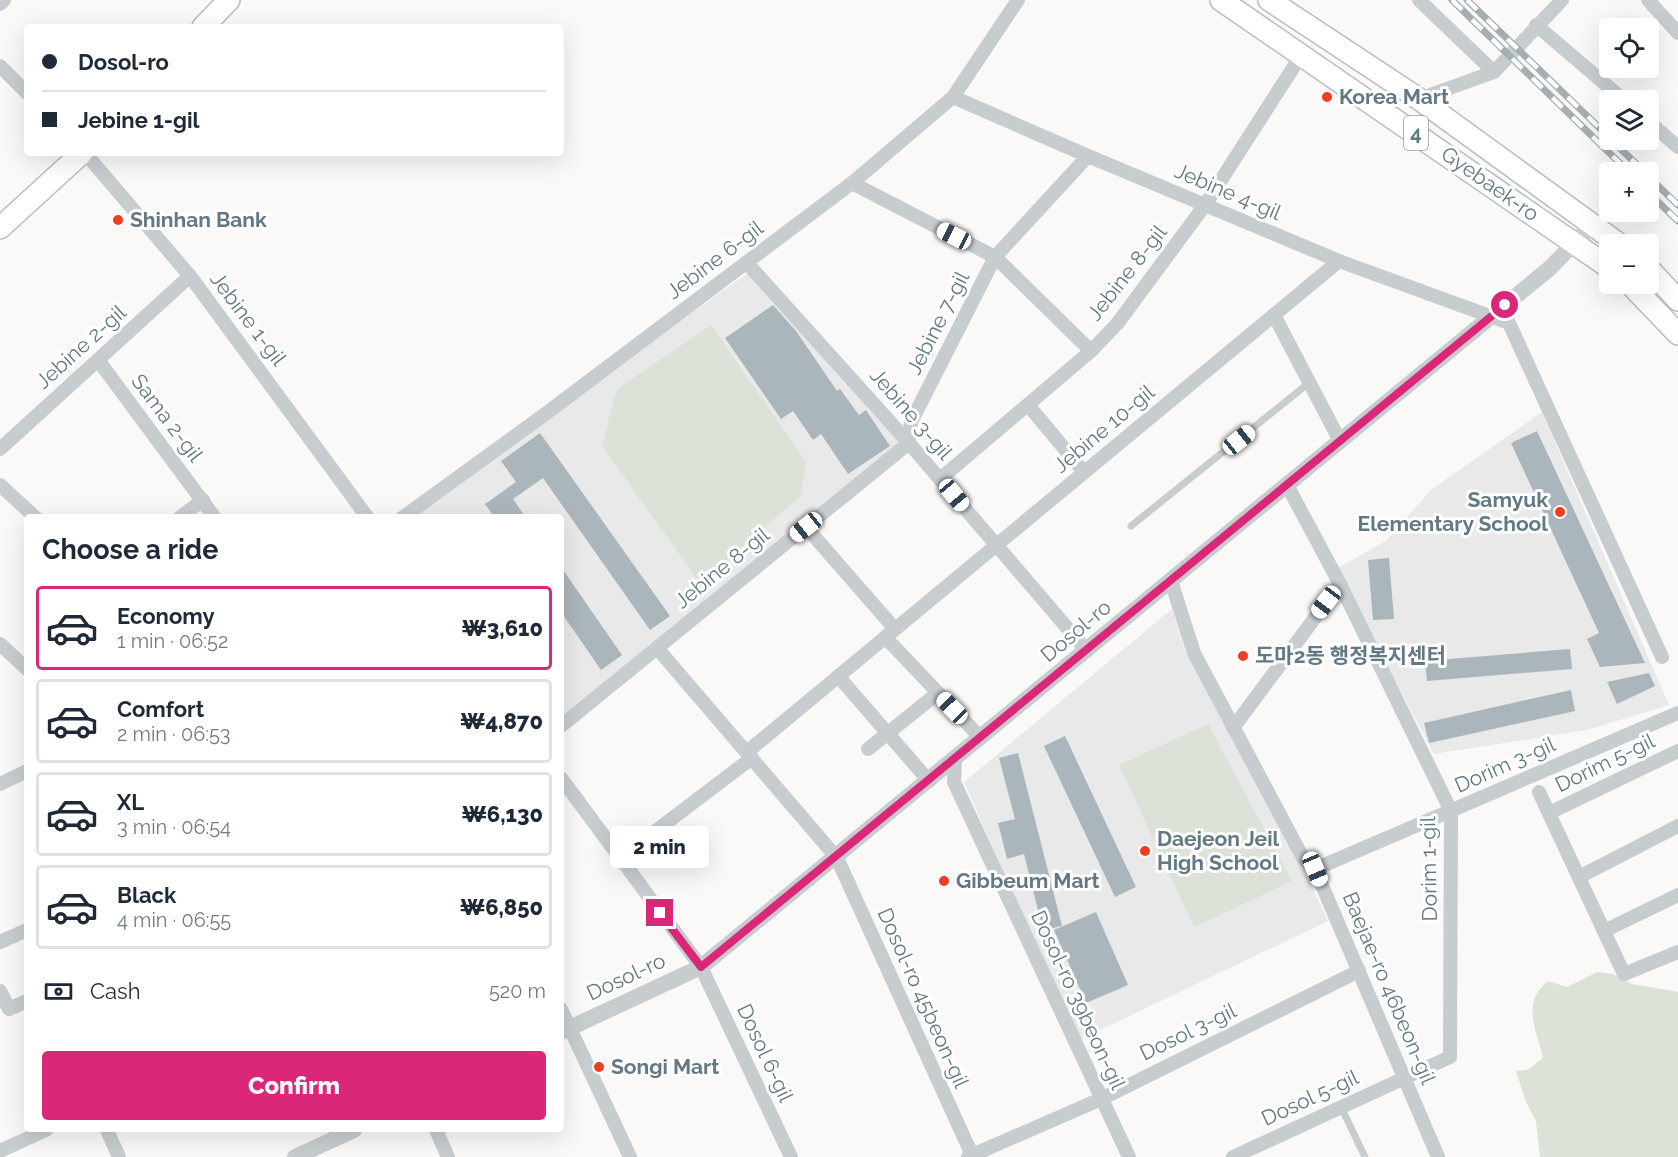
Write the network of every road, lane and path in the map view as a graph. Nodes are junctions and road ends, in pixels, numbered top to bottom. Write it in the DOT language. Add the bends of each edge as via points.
graph roads {
  1 [pos="4,0"];
  2 [pos="229,0"];
  3 [pos="1018,0"];
  4 [pos="1221,0"];
  5 [pos="1269,0"];
  6 [pos="1419,0"];
  7 [pos="1562,0"];
  8 [pos="1648,0"];
  9 [pos="0,4"];
  10 [pos="206,24"];
  11 [pos="1536,25"];
  12 [pos="1678,33"];
  13 [pos="1302,54"];
  14 [pos="0,66"];
  15 [pos="1494,72"];
  16 [pos="24,90"];
  17 [pos="1612,90"];
  18 [pos="953,97"];
  19 [pos="1419,99"];
  20 [pos="1659,131"];
  21 [pos="1678,147"];
  22 [pos="81,156"];
  23 [pos="87,156"];
  24 [pos="1088,156"];
  25 [pos="852,183"];
  26 [pos="1205,205"];
  27 [pos="1593,224"];
  28 [pos="0,228"];
  29 [pos="1606,234"];
  30 [pos="1575,243"];
  31 [pos="995,257"];
  32 [pos="1599,260"];
  33 [pos="1340,261"];
  34 [pos="747,262"];
  35 [pos="190,276"];
  36 [pos="1659,280"];
  37 [pos="1640,294"];
  38 [pos="1678,300"];
  39 [pos="1274,315"];
  40 [pos="1490,318"];
  41 [pos="1678,334"];
  42 [pos="1091,351"];
  43 [pos="98,360"];
  44 [pos="1310,382"];
  45 [pos="1028,405"];
  46 [pos="1340,441"];
  47 [pos="909,443"];
  48 [pos="0,449"];
  49 [pos="1084,472"];
  50 [pos="940,479"];
  51 [pos="0,485"];
  52 [pos="1287,486"];
  53 [pos="202,500"];
  54 [pos="32,514"];
  55 [pos="185,514"];
  56 [pos="212,514"];
  57 [pos="365,514"];
  58 [pos="408,514"];
  59 [pos="1131,526"];
  60 [pos="806,527"];
  61 [pos="996,545"];
  62 [pos="1171,581"];
  63 [pos="1340,584"];
  64 [pos="890,633"];
  65 [pos="0,644"];
  66 [pos="657,648"];
  67 [pos="1087,651"];
  68 [pos="1662,657"];
  69 [pos="24,666"];
  70 [pos="838,676"];
  71 [pos="938,693"];
  72 [pos="1678,713"];
  73 [pos="564,724"];
  74 [pos="1233,728"];
  75 [pos="887,734"];
  76 [pos="981,738"];
  77 [pos="868,749"];
  78 [pos="1678,751"];
  79 [pos="749,755"];
  80 [pos="955,759"];
  81 [pos="24,772"];
  82 [pos="929,781"];
  83 [pos="564,782"];
  84 [pos="0,784"];
  85 [pos="1539,792"];
  86 [pos="1451,811"];
  87 [pos="1549,813"];
  88 [pos="1678,826"];
  89 [pos="620,858"];
  90 [pos="837,858"];
  91 [pos="1315,869"];
  92 [pos="1579,876"];
  93 [pos="1678,895"];
  94 [pos="24,931"];
  95 [pos="1604,932"];
  96 [pos="0,942"];
  97 [pos="1678,952"];
  98 [pos="701,967"];
  99 [pos="1359,971"];
  100 [pos="0,991"];
  101 [pos="24,1002"];
  102 [pos="565,1030"];
  103 [pos="1404,1078"];
  104 [pos="1101,1099"];
  105 [pos="1341,1107"];
  106 [pos="42,1132"];
  107 [pos="108,1132"];
  108 [pos="350,1132"];
  109 [pos="437,1132"];
  110 [pos="0,1151"];
  111 [pos="970,1156"];
  112 [pos="119,1157"];
  113 [pos="295,1157"];
  114 [pos="448,1157"];
  115 [pos="630,1157"];
  116 [pos="790,1157"];
  117 [pos="1129,1157"];
  118 [pos="1233,1157"];
  119 [pos="1365,1157"];
  120 [pos="1438,1157"];
  1 -- 9 [label="street"];
  2 -- 10 [label="main road"];
  3 -- 18 [label="street, Jebine 6-gil"];
  4 -- 13 [label="main road, Gyebaek-ro / 4"];
  5 -- 19 [label="main road, Gyebaek-ro / 4"];
  6 -- 15 [label="street"];
  7 -- 11 [label="street"];
  8 -- 12 [label="street"];
  11 -- 15 [label="street"];
  11 -- 17 [label="street"];
  13 -- 26 [label="street, Jebine 8-gil"];
  13 -- 30 [label="main road, Gyebaek-ro / 4"];
  14 -- 16 [label="street"];
  15 -- 19 [label="street"];
  18 -- 24 [label="street, Jebine 4-gil"];
  18 -- 25 [label="street, Jebine 6-gil"];
  19 -- 27 [label="main road, Gyebaek-ro / 4"];
  20 -- 21 [label="street"];
  22 -- 28 [label="main road"];
  23 -- 35 [label="street, Jebine 1-gil"];
  24 -- 26 [label="street, Jebine 4-gil"];
  24 -- 31 [label="street, Jebine 7-gil"];
  25 -- 31 [label="street, Jebine 7-gil"];
  25 -- 34 [label="street, Jebine 6-gil"];
  26 -- 33 [label="street, Jebine 4-gil"];
  26 -- 42 [label="street, Jebine 8-gil" via="1117,324"];
  27 -- 29 [label="main road, Gyebaek-ro / 4"];
  27 -- 30 [label="street, Dosol-ro"];
  30 -- 32 [label="main road, Gyebaek-ro / 4"];
  30 -- 40 [label="street, Dosol-ro"];
  31 -- 42 [label="street, Jebine 7-gil"];
  31 -- 47 [label="street, Jebine 7-gil" via="911,422"];
  33 -- 39 [label="street, Jebine 10-gil"];
  33 -- 40 [label="street, Jebine 4-gil"];
  34 -- 47 [label="street, Jebine 3-gil"];
  34 -- 58 [label="street, Jebine 6-gil"];
  35 -- 43 [label="street, Jebine 2-gil"];
  35 -- 57 [label="street, Jebine 1-gil"];
  36 -- 38 [label="main road"];
  37 -- 41 [label="main road"];
  39 -- 44 [label="street"];
  39 -- 49 [label="street, Jebine 10-gil"];
  40 -- 46 [label="street, Dosol-ro"];
  40 -- 68 [label="street, Jebine 4-gil" via="1509,323 1513,330"];
  42 -- 45 [label="street, Jebine 8-gil"];
  43 -- 48 [label="street, Jebine 2-gil"];
  43 -- 53 [label="street, Sama 2-gil"];
  44 -- 46 [label="street"];
  44 -- 59 [label="lane"];
  45 -- 49 [label="street"];
  45 -- 50 [label="street, Jebine 8-gil"];
  46 -- 52 [label="street, Dosol-ro"];
  47 -- 50 [label="street, Jebine 3-gil"];
  47 -- 60 [label="street, Jebine 8-gil"];
  49 -- 61 [label="street, Jebine 10-gil"];
  50 -- 61 [label="street, Jebine 3-gil"];
  51 -- 54 [label="street"];
  52 -- 62 [label="street, Dosol-ro"];
  52 -- 63 [label="street, Dorim 1-gil"];
  53 -- 55 [label="street"];
  53 -- 56 [label="street, Sama 2-gil"];
  60 -- 64 [label="street"];
  60 -- 66 [label="street, Jebine 8-gil"];
  61 -- 64 [label="street, Jebine 10-gil"];
  61 -- 67 [label="street, Jebine 3-gil"];
  62 -- 67 [label="street, Dosol-ro"];
  62 -- 74 [label="street, Baejae-ro 46beon-gil" via="1194,653"];
  63 -- 74 [label="street"];
  63 -- 86 [label="street, Dorim 1-gil"];
  64 -- 70 [label="street, Jebine 10-gil"];
  64 -- 71 [label="street"];
  65 -- 69 [label="street"];
  66 -- 73 [label="street, Jebine 8-gil"];
  66 -- 79 [label="street"];
  67 -- 76 [label="street, Dosol-ro"];
  70 -- 75 [label="street"];
  70 -- 79 [label="street, Jebine 10-gil"];
  71 -- 75 [label="street"];
  71 -- 76 [label="street"];
  72 -- 86 [label="street, Dorim 3-gil"];
  74 -- 91 [label="street, Baejae-ro 46beon-gil" via="1303,858"];
  75 -- 77 [label="street"];
  75 -- 82 [label="street"];
  76 -- 80 [label="street, Dosol-ro"];
  78 -- 87 [label="street, Dorim 5-gil"];
  79 -- 89 [label="street, Jebine 10-gil"];
  79 -- 90 [label="street"];
  80 -- 82 [label="street, Dosol-ro"];
  80 -- 104 [label="street, Dosol-ro 39beon-gil" via="954,782"];
  81 -- 84 [label="street"];
  82 -- 90 [label="street, Dosol-ro"];
  83 -- 89 [label="street"];
  85 -- 87 [label="street"];
  86 -- 91 [label="street, Dorim 3-gil"];
  86 -- 103 [label="street, Dorim 1-gil" via="1450,1057"];
  87 -- 92 [label="street, Dorim 5-gil"];
  88 -- 92 [label="street"];
  89 -- 98 [label="street"];
  90 -- 98 [label="street, Dosol-ro"];
  90 -- 111 [label="street, Dosol-ro 45beon-gil"];
  91 -- 99 [label="street, Baejae-ro 46beon-gil"];
  92 -- 95 [label="street, Dorim 5-gil"];
  93 -- 95 [label="street"];
  94 -- 96 [label="street"];
  95 -- 97 [label="street, Dorim 5-gil" via="1624,974"];
  98 -- 102 [label="street, Dosol-ro"];
  98 -- 116 [label="street, Dosol 6-gil"];
  99 -- 103 [label="street, Baejae-ro 46beon-gil"];
  99 -- 104 [label="street, Dosol 3-gil"];
  100 -- 101 [label="street" via="9,1010"];
  102 -- 115 [label="street"];
  103 -- 105 [label="street, Dosol 5-gil"];
  103 -- 120 [label="street, Baejae-ro 46beon-gil"];
  104 -- 111 [label="street, Dosol 3-gil"];
  104 -- 117 [label="street, Dosol-ro 39beon-gil"];
  105 -- 118 [label="street, Dosol 5-gil"];
  105 -- 119 [label="lane"];
  106 -- 110 [label="street"];
  107 -- 112 [label="street"];
  108 -- 113 [label="street"];
  109 -- 114 [label="street"];
}
